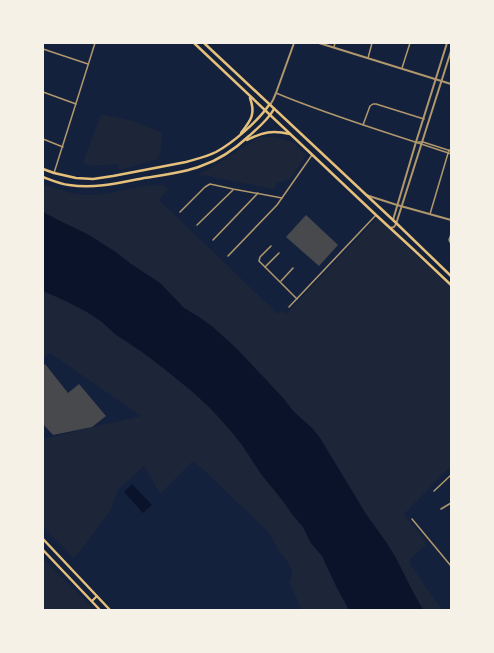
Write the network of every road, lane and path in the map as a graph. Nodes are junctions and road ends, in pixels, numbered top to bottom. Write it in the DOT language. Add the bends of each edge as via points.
graph roads {
  1 [pos="95,43"];
  2 [pos="194,43"];
  3 [pos="204,43"];
  4 [pos="294,43"];
  5 [pos="319,43"];
  6 [pos="335,43"];
  7 [pos="372,43"];
  8 [pos="410,43"];
  9 [pos="447,43"];
  10 [pos="334,47"];
  11 [pos="43,49"];
  12 [pos="451,51"];
  13 [pos="368,58"];
  14 [pos="88,64"];
  15 [pos="402,68"];
  16 [pos="436,79"];
  17 [pos="441,81"];
  18 [pos="451,84"];
  19 [pos="43,92"];
  20 [pos="276,93"];
  21 [pos="249,96"];
  22 [pos="273,100"];
  23 [pos="76,104"];
  24 [pos="270,105"];
  25 [pos="274,109"];
  26 [pos="265,111"];
  27 [pos="270,116"];
  28 [pos="424,119"];
  29 [pos="363,125"];
  30 [pos="290,134"];
  31 [pos="238,136"];
  32 [pos="43,139"];
  33 [pos="243,142"];
  34 [pos="416,142"];
  35 [pos="422,143"];
  36 [pos="63,147"];
  37 [pos="450,151"];
  38 [pos="450,154"];
  39 [pos="312,155"];
  40 [pos="43,169"];
  41 [pos="54,173"];
  42 [pos="43,177"];
  43 [pos="233,190"];
  44 [pos="258,194"];
  45 [pos="364,194"];
  46 [pos="282,198"];
  47 [pos="397,205"];
  48 [pos="402,206"];
  49 [pos="180,212"];
  50 [pos="430,214"];
  51 [pos="376,215"];
  52 [pos="393,220"];
  53 [pos="451,220"];
  54 [pos="396,224"];
  55 [pos="197,225"];
  56 [pos="390,228"];
  57 [pos="451,234"];
  58 [pos="213,240"];
  59 [pos="451,244"];
  60 [pos="271,246"];
  61 [pos="279,253"];
  62 [pos="228,256"];
  63 [pos="265,267"];
  64 [pos="293,268"];
  65 [pos="451,276"];
  66 [pos="280,282"];
  67 [pos="451,285"];
  68 [pos="297,299"];
  69 [pos="289,307"];
  70 [pos="451,475"];
  71 [pos="434,491"];
  72 [pos="451,502"];
  73 [pos="440,509"];
  74 [pos="412,519"];
  75 [pos="43,539"];
  76 [pos="43,550"];
  77 [pos="451,566"];
  78 [pos="97,596"];
  79 [pos="92,601"];
  80 [pos="100,610"];
  81 [pos="110,610"];
  1 -- 14 [label="street"];
  2 -- 21 [label="main road"];
  3 -- 24 [label="main road"];
  4 -- 20 [label="street"];
  5 -- 10 [label="street"];
  6 -- 10 [label="street"];
  7 -- 13 [label="street"];
  8 -- 15 [label="street"];
  9 -- 16 [label="street"];
  10 -- 13 [label="street"];
  11 -- 14 [label="street"];
  12 -- 17 [label="street"];
  13 -- 15 [label="street"];
  14 -- 23 [label="street"];
  15 -- 16 [label="street"];
  16 -- 17 [label="street"];
  16 -- 28 [label="street"];
  17 -- 18 [label="street"];
  17 -- 35 [label="street"];
  19 -- 23 [label="street"];
  20 -- 22 [label="street"];
  20 -- 29 [label="street"];
  21 -- 26 [label="main road"];
  21 -- 31 [label="main road" via="253,113 250,122"];
  22 -- 24 [label="street"];
  22 -- 25 [label="street"];
  23 -- 36 [label="street"];
  24 -- 25 [label="main road"];
  24 -- 26 [label="main road"];
  25 -- 27 [label="main road"];
  25 -- 45 [label="main road"];
  26 -- 27 [label="main road"];
  26 -- 31 [label="main road"];
  27 -- 30 [label="main road"];
  27 -- 33 [label="main road"];
  28 -- 29 [label="street" via="373,104"];
  28 -- 34 [label="street"];
  29 -- 34 [label="street"];
  30 -- 33 [label="main road" via="266,132"];
  30 -- 39 [label="main road"];
  31 -- 41 [label="main road" via="214,152 186,162 93,179"];
  32 -- 36 [label="street"];
  33 -- 42 [label="main road" via="220,158 202,166 114,184 92,187 69,185"];
  34 -- 35 [label="street"];
  34 -- 47 [label="street"];
  35 -- 37 [label="street"];
  35 -- 38 [label="street"];
  35 -- 48 [label="street"];
  36 -- 41 [label="street"];
  37 -- 38 [label="street"];
  38 -- 50 [label="street"];
  39 -- 46 [label="street"];
  39 -- 51 [label="main road"];
  40 -- 41 [label="main road"];
  43 -- 44 [label="street"];
  43 -- 49 [label="street" via="210,184"];
  43 -- 55 [label="street"];
  44 -- 46 [label="street"];
  44 -- 58 [label="street"];
  45 -- 47 [label="street"];
  45 -- 52 [label="main road"];
  46 -- 62 [label="street"];
  47 -- 48 [label="street"];
  47 -- 52 [label="street"];
  48 -- 50 [label="street"];
  48 -- 54 [label="street"];
  50 -- 53 [label="street"];
  51 -- 56 [label="main road"];
  51 -- 68 [label="street"];
  52 -- 54 [label="main road"];
  54 -- 56 [label="street"];
  54 -- 65 [label="main road"];
  56 -- 67 [label="main road"];
  57 -- 59 [label="street"];
  60 -- 63 [label="street" via="259,260"];
  61 -- 63 [label="street"];
  63 -- 66 [label="street"];
  64 -- 66 [label="street"];
  66 -- 68 [label="street"];
  68 -- 69 [label="street"];
  70 -- 71 [label="street"];
  72 -- 73 [label="street"];
  74 -- 77 [label="street"];
  75 -- 78 [label="main road"];
  76 -- 79 [label="main road"];
  78 -- 79 [label="main road"];
  78 -- 81 [label="main road"];
  79 -- 80 [label="main road"];
}
